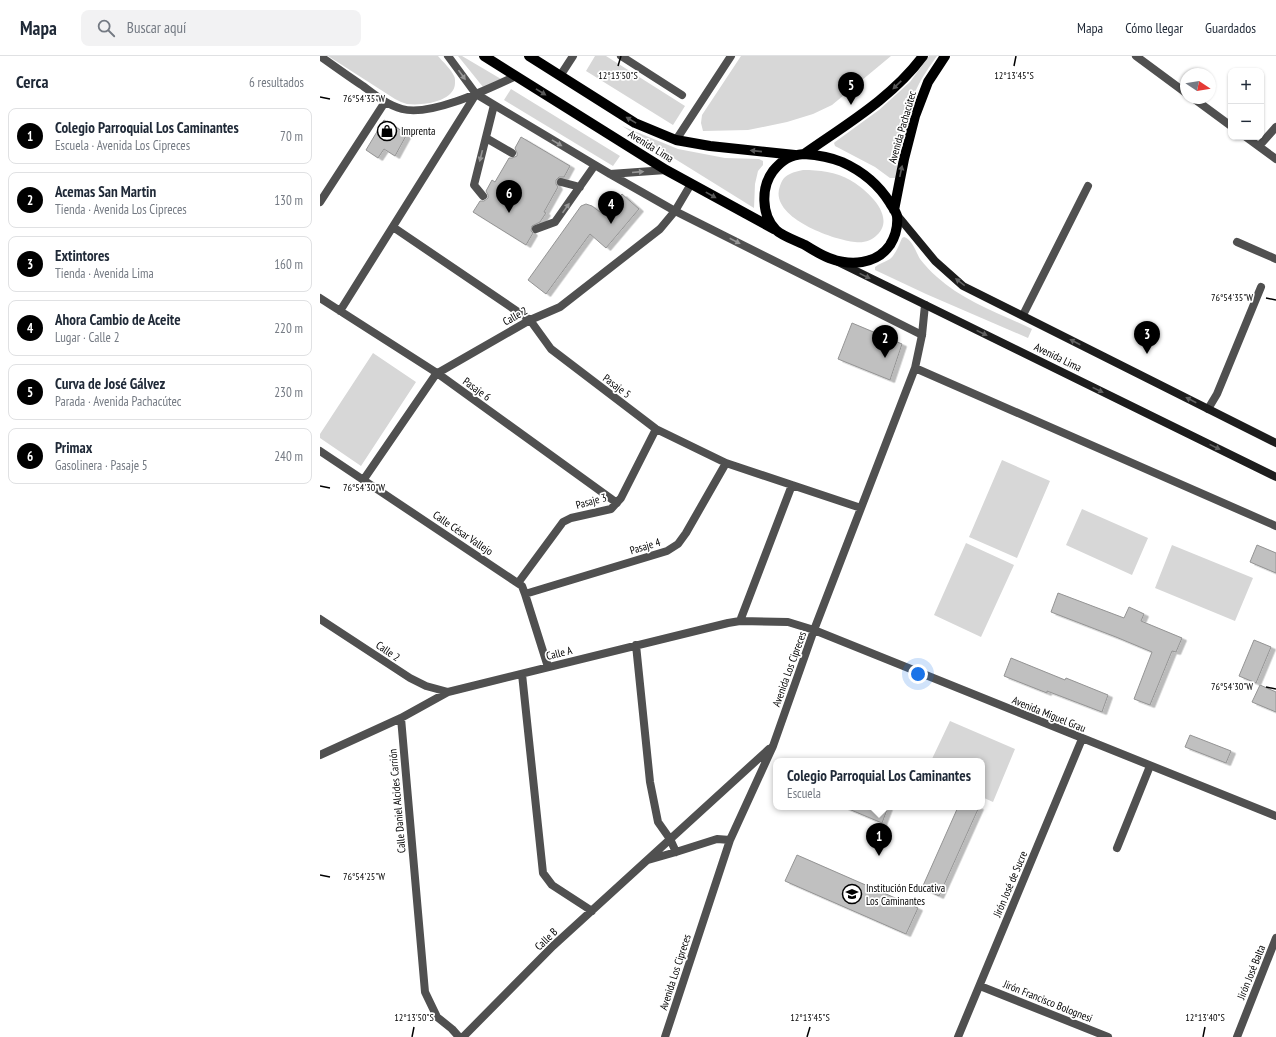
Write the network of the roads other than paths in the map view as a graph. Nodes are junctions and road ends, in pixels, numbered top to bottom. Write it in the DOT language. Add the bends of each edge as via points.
graph roads {
  1 [pos="320,56"];
  2 [pos="448,56"];
  3 [pos="484,56"];
  4 [pos="529,56"];
  5 [pos="573,56"];
  6 [pos="621,56"];
  7 [pos="731,56"];
  8 [pos="923,56"];
  9 [pos="945,56"];
  10 [pos="1136,56"];
  11 [pos="516,76"];
  12 [pos="560,76"];
  13 [pos="1180,89"];
  14 [pos="476,94"];
  15 [pos="682,95"];
  16 [pos="385,102"];
  17 [pos="1201,104"];
  18 [pos="494,105"];
  19 [pos="1228,124"];
  20 [pos="1276,127"];
  21 [pos="486,138"];
  22 [pos="676,140"];
  23 [pos="1250,140"];
  24 [pos="1259,146"];
  25 [pos="512,153"];
  26 [pos="799,154"];
  27 [pos="1276,159"];
  28 [pos="595,166"];
  29 [pos="666,170"];
  30 [pos="610,174"];
  31 [pos="561,182"];
  32 [pos="691,184"];
  33 [pos="1088,186"];
  34 [pos="580,187"];
  35 [pos="483,196"];
  36 [pos="320,202"];
  37 [pos="675,211"];
  38 [pos="895,212"];
  39 [pos="392,227"];
  40 [pos="536,229"];
  41 [pos="777,230"];
  42 [pos="1237,242"];
  43 [pos="830,258"];
  44 [pos="1276,259"];
  45 [pos="1261,287"];
  46 [pos="320,298"];
  47 [pos="925,305"];
  48 [pos="340,311"];
  49 [pos="1023,315"];
  50 [pos="530,320"];
  51 [pos="922,335"];
  52 [pos="915,368"];
  53 [pos="437,373"];
  54 [pos="1208,409"];
  55 [pos="656,429"];
  56 [pos="1276,443"];
  57 [pos="320,451"];
  58 [pos="726,463"];
  59 [pos="1276,477"];
  60 [pos="364,479"];
  61 [pos="792,485"];
  62 [pos="617,503"];
  63 [pos="861,508"];
  64 [pos="1276,526"];
  65 [pos="518,583"];
  66 [pos="526,594"];
  67 [pos="320,619"];
  68 [pos="740,621"];
  69 [pos="814,630"];
  70 [pos="636,645"];
  71 [pos="548,667"];
  72 [pos="522,674"];
  73 [pos="448,692"];
  74 [pos="401,718"];
  75 [pos="1082,739"];
  76 [pos="773,746"];
  77 [pos="320,755"];
  78 [pos="1150,766"];
  79 [pos="1276,816"];
  80 [pos="670,839"];
  81 [pos="730,840"];
  82 [pos="1117,848"];
  83 [pos="676,852"];
  84 [pos="647,860"];
  85 [pos="592,910"];
  86 [pos="1276,938"];
  87 [pos="980,986"];
  88 [pos="459,1037"];
  89 [pos="463,1037"];
  90 [pos="665,1037"];
  91 [pos="958,1037"];
  92 [pos="1108,1037"];
  93 [pos="1237,1037"];
  1 -- 16 [label="street"];
  2 -- 14 [label="street, one-way"];
  3 -- 11 [label="main road, Avenida Lima"];
  4 -- 12 [label="main road, Avenida Lima"];
  5 -- 12 [label="street"];
  6 -- 15 [label="street"];
  7 -- 22 [label="street"];
  8 -- 26 [label="main road, Avenida Pachacútec, one-way" via="894,88 863,112"];
  38 -- 9 [label="main road, Avenida Pachacútec, one-way" via="904,158 915,116 928,82"];
  10 -- 13 [label="street"];
  11 -- 14 [label="street"];
  11 -- 29 [label="main road, Avenida Lima, one-way"];
  22 -- 12 [label="main road, Avenida Lima, one-way" via="635,123"];
  14 -- 16 [label="street" via="440,107 418,110 403,110"];
  14 -- 18 [label="street"];
  14 -- 39 [label="street"];
  16 -- 36 [label="street"];
  17 -- 19 [label="street"];
  18 -- 21 [label="street"];
  18 -- 28 [label="street, one-way"];
  20 -- 24 [label="street"];
  21 -- 25 [label="street"];
  21 -- 35 [label="street, one-way" via="474,185"];
  26 -- 22 [label="main road, Avenida Lima, one-way" via="710,146"];
  23 -- 24 [label="street"];
  24 -- 27 [label="street"];
  26 -- 38 [label="main road" via="829,158 853,168 876,186"];
  26 -- 41 [label="main road" via="786,159 775,169 764,192 766,212"];
  28 -- 30 [label="street"];
  28 -- 34 [label="street"];
  30 -- 29 [label="street, one-way"];
  29 -- 32 [label="main road, Avenida Lima"];
  30 -- 37 [label="street"];
  31 -- 34 [label="street"];
  32 -- 37 [label="street, Calle 2"];
  32 -- 41 [label="main road, Avenida Lima, one-way"];
  33 -- 49 [label="street"];
  40 -- 34 [label="street, one-way" via="556,222"];
  37 -- 50 [label="street, Calle 2" via="660,229 560,307"];
  37 -- 51 [label="street, one-way"];
  38 -- 43 [label="main road" via="896,228 893,240 888,248 874,259 857,263"];
  49 -- 38 [label="main road, Avenida Lima, one-way" via="963,286 935,261"];
  39 -- 48 [label="street"];
  39 -- 50 [label="street, Pasaje 5"];
  41 -- 43 [label="main road"];
  42 -- 44 [label="street"];
  43 -- 47 [label="main road, Avenida Lima, one-way"];
  45 -- 54 [label="street" via="1217,394"];
  46 -- 48 [label="street, Pasaje 6"];
  47 -- 51 [label="street, Avenida Los Cipreces"];
  47 -- 59 [label="main road, Avenida Lima, one-way"];
  48 -- 53 [label="street, Pasaje 6"];
  54 -- 49 [label="main road, Avenida Lima, one-way"];
  50 -- 53 [label="street, Calle 2"];
  50 -- 55 [label="street, Pasaje 5" via="551,349"];
  51 -- 52 [label="street, Avenida Los Cipreces"];
  52 -- 63 [label="street, Avenida Los Cipreces"];
  52 -- 64 [label="street"];
  53 -- 60 [label="street, Calle 2"];
  53 -- 62 [label="street, Pasaje 6"];
  54 -- 56 [label="main road, Avenida Lima"];
  55 -- 58 [label="street, Pasaje 5"];
  55 -- 62 [label="street, Pasaje 3"];
  57 -- 60 [label="street, Calle César Vallejo"];
  58 -- 61 [label="street, Pasaje 5"];
  58 -- 66 [label="street, Pasaje 4" via="678,544 667,551"];
  60 -- 65 [label="street, Calle César Vallejo"];
  61 -- 63 [label="street, Pasaje 5"];
  61 -- 68 [label="street"];
  62 -- 65 [label="street, Pasaje 3" via="611,509 563,522"];
  63 -- 69 [label="street, Avenida Los Cipreces"];
  65 -- 66 [label="street, Calle César Vallejo"];
  66 -- 71 [label="street, Calle César Vallejo"];
  67 -- 73 [label="street, Calle 2" via="410,678"];
  68 -- 69 [label="street, Calle A" via="788,622"];
  68 -- 70 [label="street, Calle A"];
  69 -- 75 [label="street, Avenida Miguel Grau"];
  69 -- 76 [label="street, Avenida Los Cipreces"];
  70 -- 71 [label="street, Calle A"];
  70 -- 80 [label="street" via="650,782 658,822"];
  71 -- 72 [label="street, Calle A"];
  72 -- 73 [label="street, Calle A"];
  72 -- 85 [label="street" via="542,873 552,885"];
  73 -- 74 [label="street, Calle A"];
  74 -- 77 [label="street, Calle A"];
  74 -- 88 [label="street, Calle Daniel Alcides Carrión" via="425,992 437,1017"];
  75 -- 78 [label="street, Avenida Miguel Grau"];
  75 -- 87 [label="street, Jirón José de Sucre"];
  76 -- 80 [label="street, Calle B"];
  76 -- 81 [label="street, Avenida Los Cipreces"];
  78 -- 79 [label="street, Avenida Miguel Grau"];
  78 -- 82 [label="street"];
  80 -- 83 [label="street"];
  80 -- 84 [label="street, Calle B"];
  81 -- 83 [label="street" via="717,839"];
  81 -- 90 [label="street, Avenida Los Cipreces"];
  83 -- 84 [label="street"];
  84 -- 85 [label="street, Calle B"];
  85 -- 89 [label="street, Calle B"];
  86 -- 93 [label="street, Jirón José Balta"];
  87 -- 91 [label="street, Jirón José de Sucre"];
  87 -- 92 [label="street, Jirón Francisco Bolognesi"];
}
